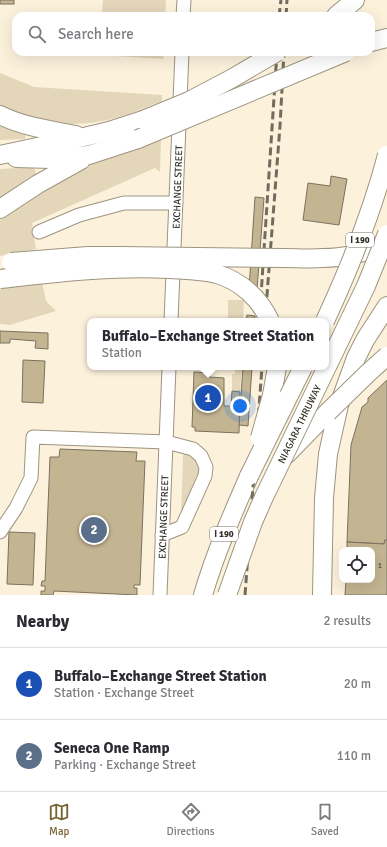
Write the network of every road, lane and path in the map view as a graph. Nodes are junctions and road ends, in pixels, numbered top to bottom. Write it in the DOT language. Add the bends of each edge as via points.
graph roads {
  1 [pos="184,0"];
  2 [pos="355,0"];
  3 [pos="183,12"];
  4 [pos="341,12"];
  5 [pos="387,38"];
  6 [pos="375,41"];
  7 [pos="182,56"];
  8 [pos="270,56"];
  9 [pos="336,56"];
  10 [pos="0,115"];
  11 [pos="84,137"];
  12 [pos="89,155"];
  13 [pos="387,155"];
  14 [pos="0,156"];
  15 [pos="176,203"];
  16 [pos="0,209"];
  17 [pos="39,232"];
  18 [pos="387,234"];
  19 [pos="387,244"];
  20 [pos="6,264"];
  21 [pos="0,279"];
  22 [pos="387,306"];
  23 [pos="171,318"];
  24 [pos="268,318"];
  25 [pos="326,318"];
  26 [pos="387,356"];
  27 [pos="329,362"];
  28 [pos="169,370"];
  29 [pos="276,370"];
  30 [pos="302,370"];
  31 [pos="325,370"];
  32 [pos="166,442"];
  33 [pos="282,459"];
  34 [pos="249,476"];
  35 [pos="0,532"];
  36 [pos="162,535"];
  37 [pos="160,595"];
  38 [pos="203,595"];
  39 [pos="227,595"];
  40 [pos="322,595"];
  1 -- 3 [label="street"];
  2 -- 4 [label="highway"];
  5 -- 6 [label="highway"];
  7 -- 15 [label="street, EXCHANGE STREET"];
  8 -- 11 [label="highway, bridge" via="190,101 143,120"];
  9 -- 12 [label="highway, bridge" via="138,139"];
  10 -- 11 [label="highway" via="29,126"];
  11 -- 14 [label="highway"];
  12 -- 14 [label="highway" via="51,159"];
  12 -- 16 [label="highway"];
  13 -- 25 [label="highway, I 190, bridge" via="364,231"];
  15 -- 17 [label="street" via="124,203 79,215"];
  15 -- 23 [label="street, EXCHANGE STREET"];
  18 -- 27 [label="highway, NIAGARA THRUWAY / I 190, bridge" via="366,286"];
  19 -- 20 [label="highway, bridge" via="355,254 323,258 121,256"];
  21 -- 24 [label="highway, bridge" via="90,270 194,270 218,274 236,282 252,294"];
  22 -- 40 [label="highway, bridge" via="356,358 340,405 328,454 324,498"];
  26 -- 33 [label="highway, bridge"];
  28 -- 32 [label="street, EXCHANGE STREET"];
  29 -- 34 [label="highway, bridge"];
  30 -- 34 [label="highway, I 190, bridge"];
  31 -- 33 [label="highway, NIAGARA THRUWAY / I 190, bridge"];
  32 -- 35 [label="street" via="33,437 32,478"];
  32 -- 36 [label="street, EXCHANGE STREET"];
  32 -- 36 [label="street" via="193,448 201,456 206,467 205,476 182,527"];
  33 -- 39 [label="highway, NIAGARA THRUWAY / I 190, bridge" via="253,522"];
  34 -- 38 [label="highway, I 190" via="212,566"];
  36 -- 37 [label="street, EXCHANGE STREET"];
}
